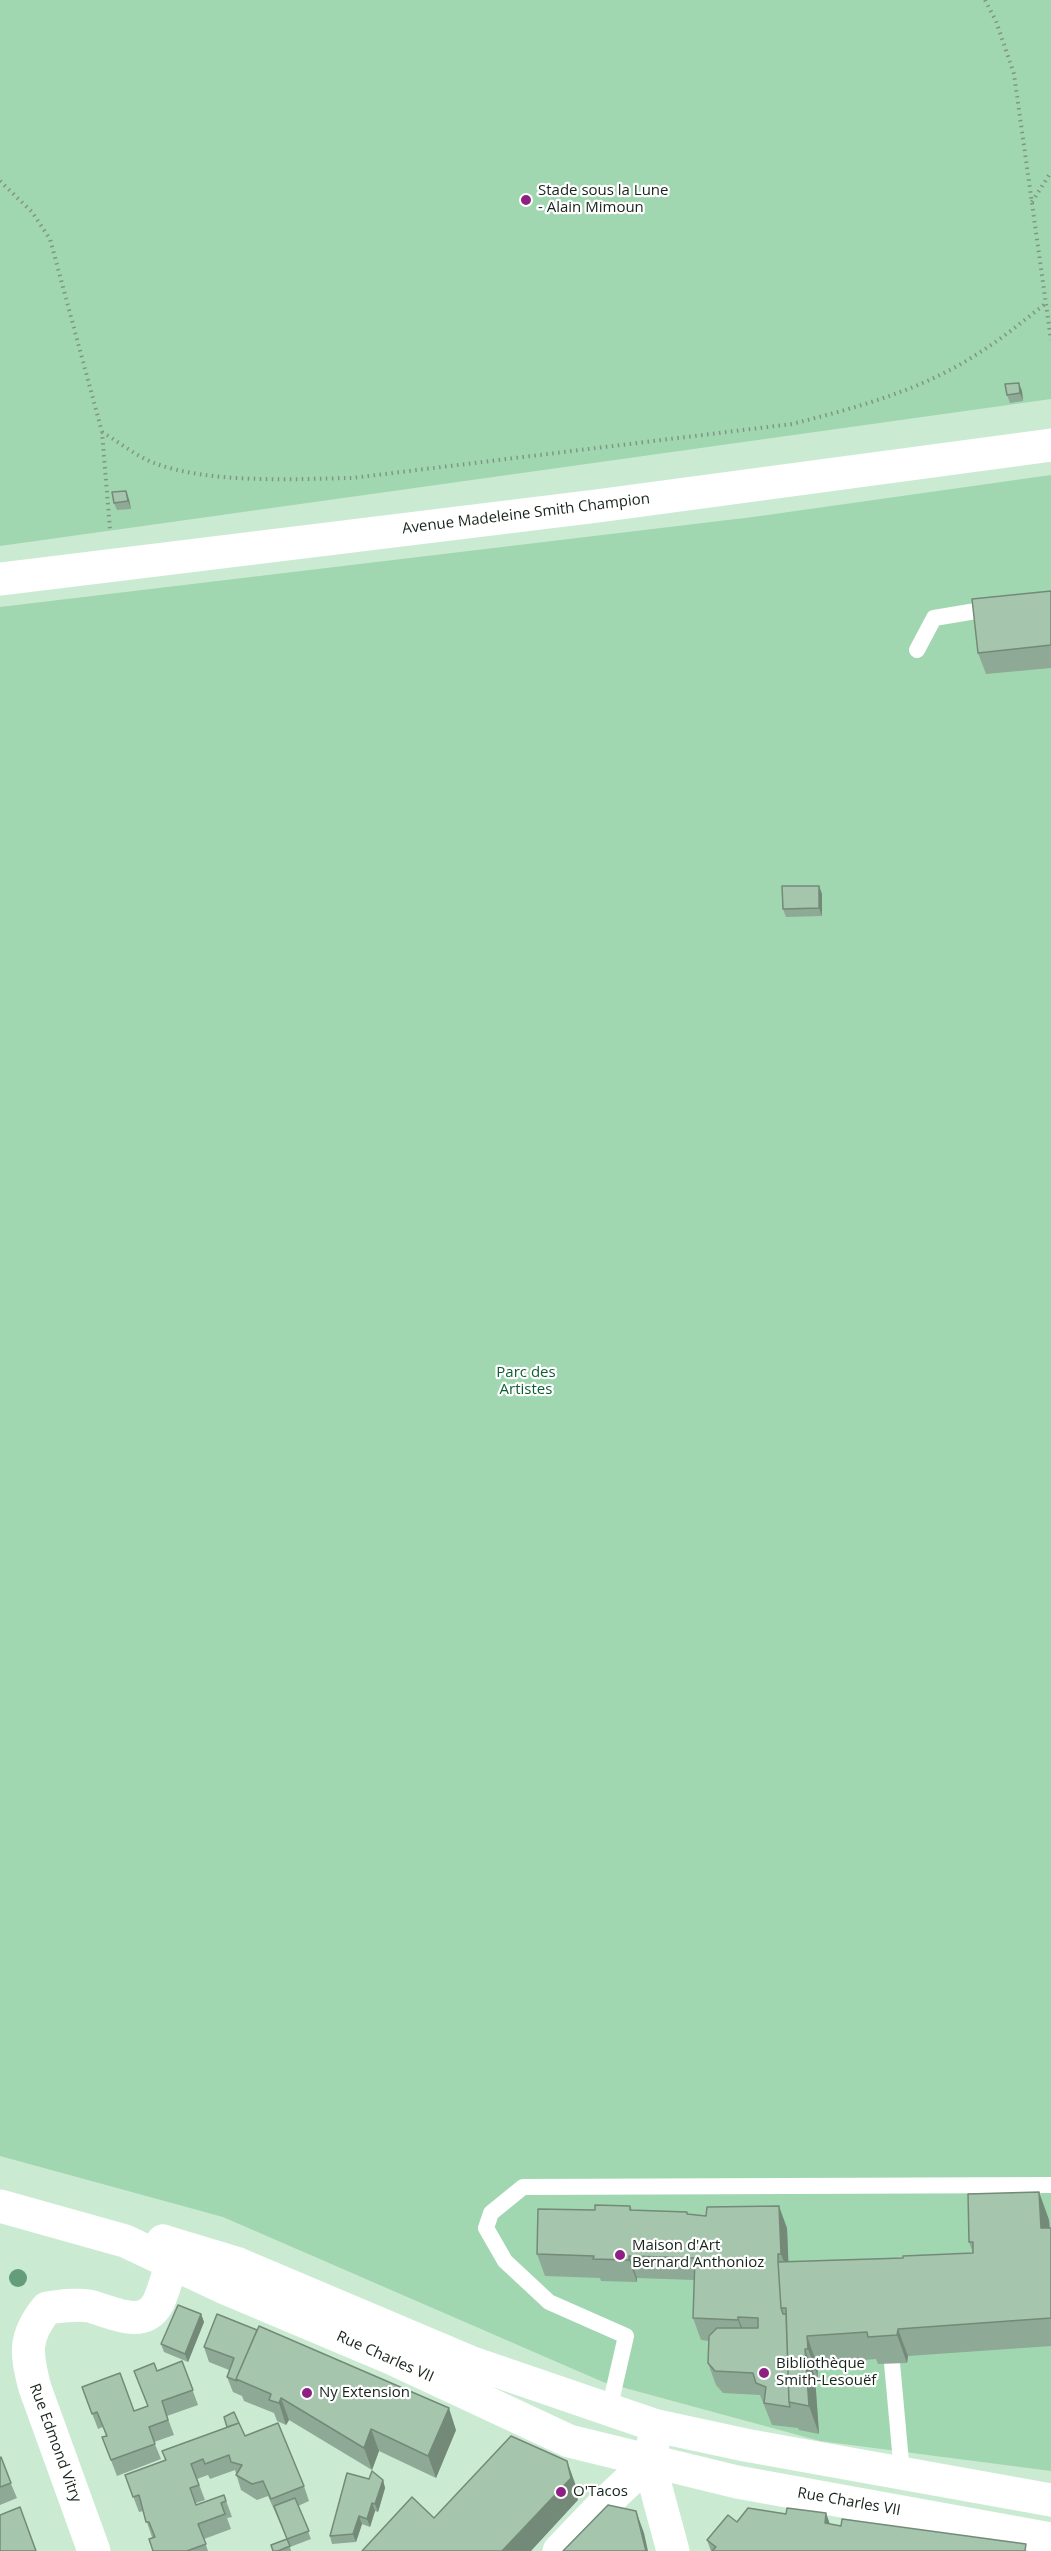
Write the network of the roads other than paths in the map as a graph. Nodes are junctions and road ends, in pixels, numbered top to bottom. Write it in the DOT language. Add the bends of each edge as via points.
graph roads {
  1 [pos="1051,445"];
  2 [pos="0,579"];
  3 [pos="1016,604"];
  4 [pos="917,650"];
  5 [pos="1051,2185"];
  6 [pos="0,2206"];
  7 [pos="167,2252"];
  8 [pos="892,2364"];
  9 [pos="609,2410"];
  10 [pos="657,2426"];
  11 [pos="649,2462"];
  12 [pos="902,2473"];
  13 [pos="1051,2500"];
  14 [pos="1051,2539"];
  15 [pos="94,2551"];
  16 [pos="559,2551"];
  17 [pos="673,2551"];
  1 -- 2 [label="main road, Avenue Madeleine Smith Champion"];
  3 -- 4 [label="lane" via="934,618"];
  5 -- 9 [label="lane" via="523,2187 491,2213 486,2228 505,2261 549,2302 626,2336"];
  6 -- 7 [label="main road, Rue Charles VII"];
  7 -- 9 [label="main road, Rue Charles VII" via="236,2263 470,2362"];
  7 -- 11 [label="main road, Rue Charles VII" via="569,2441"];
  7 -- 15 [label="main road, Rue Edmond Vitry" via="158,2304 151,2312 121,2317 90,2306 47,2308 31,2330 29,2363 34,2388"];
  8 -- 12 [label="lane"];
  9 -- 10 [label="main road, Rue Charles VII"];
  10 -- 11 [label="main road"];
  10 -- 12 [label="main road, Rue Charles VII"];
  11 -- 14 [label="main road, Rue Charles VII" via="737,2482"];
  11 -- 16 [label="main road"];
  11 -- 17 [label="main road"];
  12 -- 13 [label="main road, Rue Charles VII"];
}
